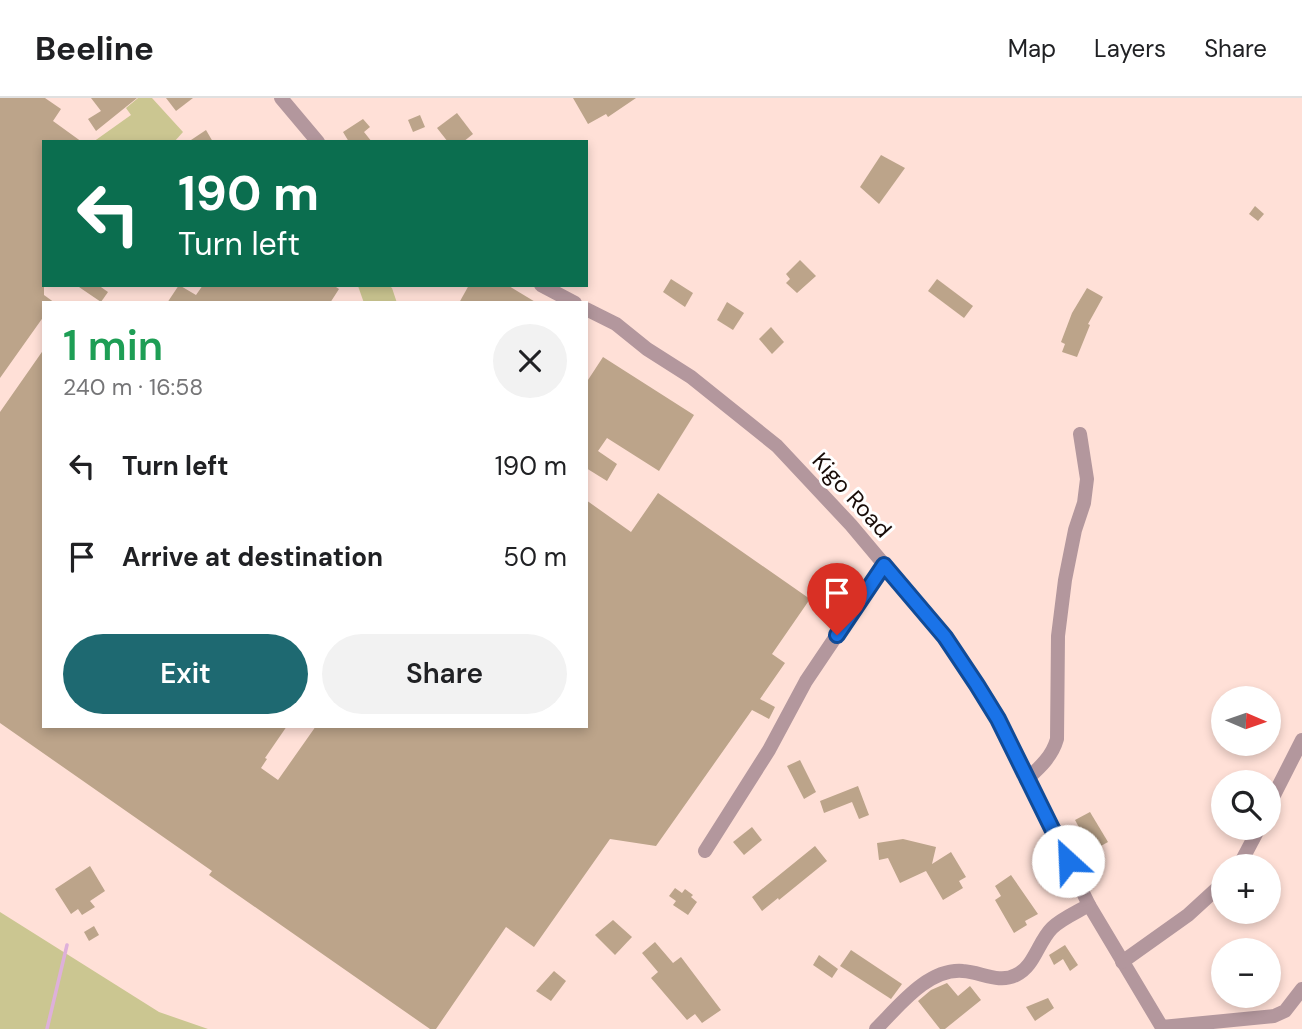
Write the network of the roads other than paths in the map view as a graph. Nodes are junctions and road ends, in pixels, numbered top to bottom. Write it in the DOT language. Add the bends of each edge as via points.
graph roads {
  1 [pos="281,98"];
  2 [pos="316,140"];
  3 [pos="545,287"];
  4 [pos="571,301"];
  5 [pos="588,310"];
  6 [pos="1080,434"];
  7 [pos="884,565"];
  8 [pos="1302,740"];
  9 [pos="1026,780"];
  10 [pos="1281,781"];
  11 [pos="705,851"];
  12 [pos="1211,894"];
  13 [pos="1088,905"];
  14 [pos="1122,962"];
  15 [pos="1302,989"];
  16 [pos="1162,1028"];
  17 [pos="876,1029"];
  1 -- 2 [label="street"];
  3 -- 4 [label="street"];
  5 -- 7 [label="street, Kigo Road" via="616,324 691,377 777,446"];
  6 -- 9 [label="street" via="1087,479 1058,636 1057,739 1047,760"];
  7 -- 9 [label="street, Kigo Road" via="945,637 977,685"];
  7 -- 11 [label="street" via="806,681"];
  8 -- 10 [label="street"];
  9 -- 13 [label="street, Kigo Road"];
  12 -- 14 [label="street"];
  13 -- 14 [label="street, Kigo Road"];
  13 -- 17 [label="street" via="1052,927 1020,974 1008,979 946,971 920,986"];
  14 -- 16 [label="street, Kigo Road"];
  15 -- 16 [label="street" via="1285,1011 1274,1016"];
}
